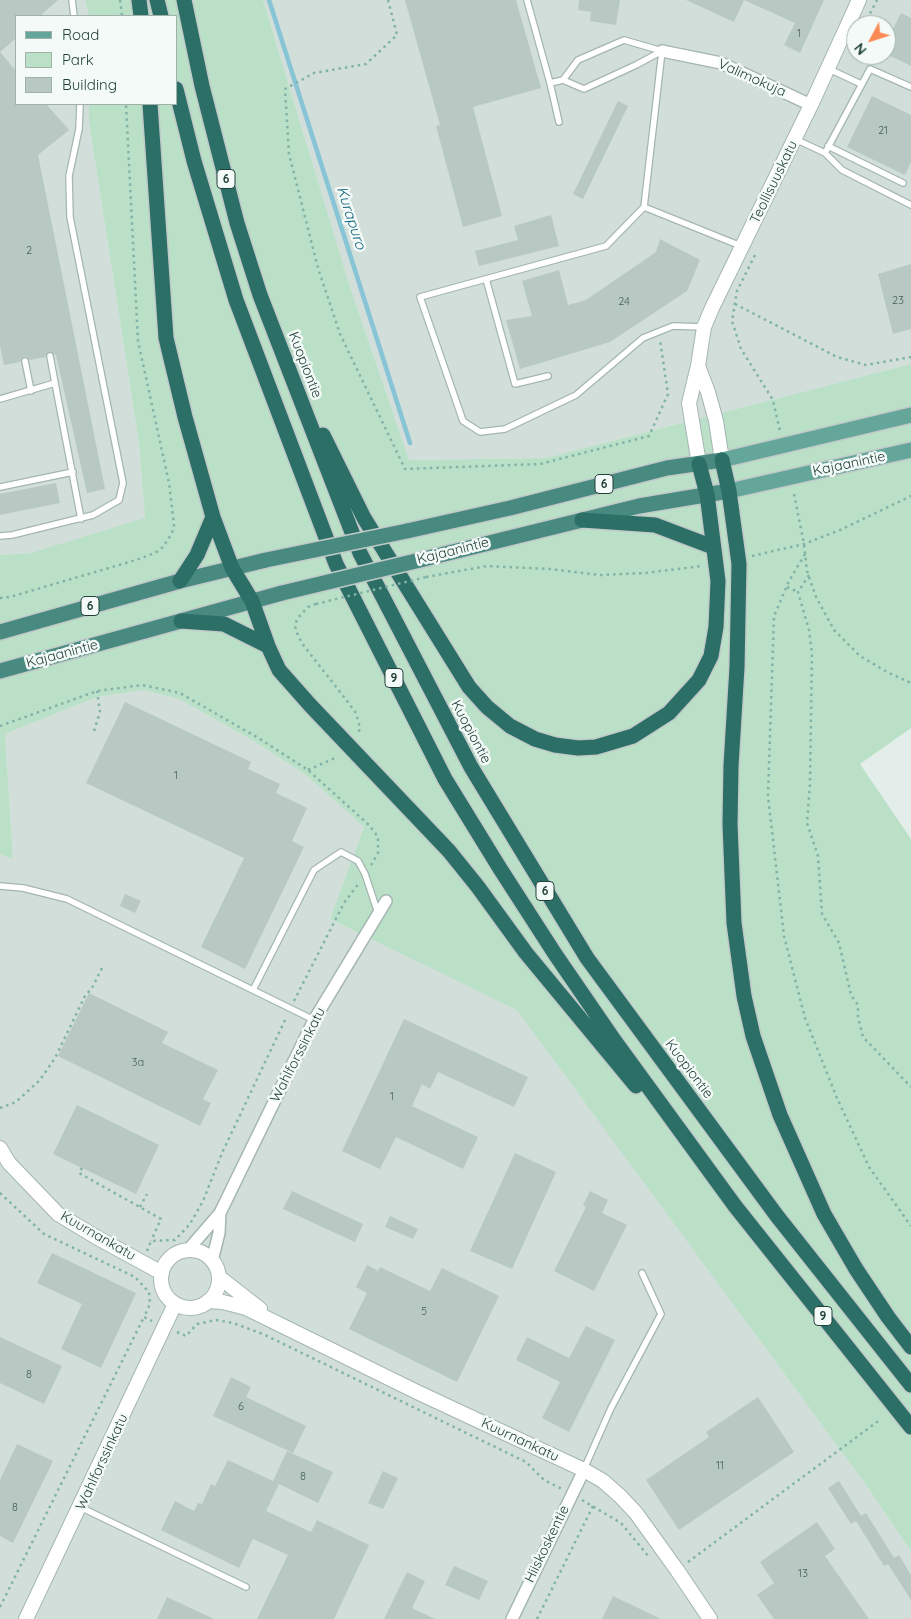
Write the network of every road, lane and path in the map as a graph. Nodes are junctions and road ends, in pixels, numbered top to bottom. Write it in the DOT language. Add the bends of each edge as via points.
graph roads {
  1 [pos="72,0"];
  2 [pos="120,0"];
  3 [pos="139,0"];
  4 [pos="157,0"];
  5 [pos="184,0"];
  6 [pos="388,0"];
  7 [pos="527,0"];
  8 [pos="859,0"];
  9 [pos="877,0"];
  10 [pos="74,15"];
  11 [pos="122,15"];
  12 [pos="141,15"];
  13 [pos="161,15"];
  14 [pos="869,15"];
  15 [pos="662,51"];
  16 [pos="827,68"];
  17 [pos="563,80"];
  18 [pos="550,84"];
  19 [pos="861,84"];
  20 [pos="911,87"];
  21 [pos="178,97"];
  22 [pos="80,105"];
  23 [pos="126,105"];
  24 [pos="150,105"];
  25 [pos="811,105"];
  26 [pos="559,122"];
  27 [pos="795,139"];
  28 [pos="828,146"];
  29 [pos="825,153"];
  30 [pos="903,182"];
  31 [pos="911,205"];
  32 [pos="644,207"];
  33 [pos="759,246"];
  34 [pos="742,247"];
  35 [pos="486,278"];
  36 [pos="734,303"];
  37 [pos="704,328"];
  38 [pos="659,331"];
  39 [pos="283,354"];
  40 [pos="50,356"];
  41 [pos="911,356"];
  42 [pos="25,361"];
  43 [pos="698,366"];
  44 [pos="548,376"];
  45 [pos="55,383"];
  46 [pos="31,391"];
  47 [pos="0,399"];
  48 [pos="911,415"];
  49 [pos="781,434"];
  50 [pos="911,450"];
  51 [pos="722,460"];
  52 [pos="699,464"];
  53 [pos="73,472"];
  54 [pos="0,487"];
  55 [pos="729,490"];
  56 [pos="707,494"];
  57 [pos="794,494"];
  58 [pos="911,496"];
  59 [pos="213,517"];
  60 [pos="81,519"];
  61 [pos="582,520"];
  62 [pos="0,536"];
  63 [pos="804,544"];
  64 [pos="713,547"];
  65 [pos="806,554"];
  66 [pos="751,556"];
  67 [pos="702,566"];
  68 [pos="232,568"];
  69 [pos="809,575"];
  70 [pos="180,581"];
  71 [pos="787,587"];
  72 [pos="798,592"];
  73 [pos="0,598"];
  74 [pos="252,601"];
  75 [pos="181,621"];
  76 [pos="0,632"];
  77 [pos="268,646"];
  78 [pos="1,672"];
  79 [pos="911,684"];
  80 [pos="97,691"];
  81 [pos="0,726"];
  82 [pos="94,731"];
  83 [pos="357,735"];
  84 [pos="335,758"];
  85 [pos="308,770"];
  86 [pos="365,874"];
  87 [pos="0,886"];
  88 [pos="386,901"];
  89 [pos="378,913"];
  90 [pos="102,968"];
  91 [pos="253,990"];
  92 [pos="291,1009"];
  93 [pos="314,1020"];
  94 [pos="911,1087"];
  95 [pos="0,1108"];
  96 [pos="0,1148"];
  97 [pos="82,1168"];
  98 [pos="0,1193"];
  99 [pos="147,1194"];
  100 [pos="735,1206"];
  101 [pos="140,1207"];
  102 [pos="220,1213"];
  103 [pos="911,1226"];
  104 [pos="151,1241"];
  105 [pos="188,1250"];
  106 [pos="212,1261"];
  107 [pos="143,1262"];
  108 [pos="162,1273"];
  109 [pos="642,1273"];
  110 [pos="135,1277"];
  111 [pos="218,1277"];
  112 [pos="208,1301"];
  113 [pos="175,1304"];
  114 [pos="144,1317"];
  115 [pos="278,1324"];
  116 [pos="165,1326"];
  117 [pos="911,1347"];
  118 [pos="911,1385"];
  119 [pos="881,1419"];
  120 [pos="911,1427"];
  121 [pos="584,1470"];
  122 [pos="571,1494"];
  123 [pos="593,1506"];
  124 [pos="80,1507"];
  125 [pos="650,1558"];
  126 [pos="677,1570"];
  127 [pos="246,1587"];
  128 [pos="0,1607"];
  129 [pos="26,1619"];
  130 [pos="512,1619"];
  131 [pos="538,1619"];
  132 [pos="710,1619"];
  1 -- 10 [label="lane"];
  2 -- 11 [label="path"];
  3 -- 12 [label="highway"];
  4 -- 13 [label="highway"];
  5 -- 39 [label="highway, Kuopiontie / 6" via="237,223"];
  6 -- 38 [label="path" via="397,35 366,64 314,73 285,89 289,154 318,268 340,334 405,469 540,464 649,436 668,394"];
  7 -- 18 [label="lane"];
  8 -- 16 [label="street, Teollisuuskatu"];
  9 -- 14 [label="path"];
  15 -- 17 [label="lane" via="584,89"];
  15 -- 17 [label="lane" via="624,40 578,60"];
  15 -- 25 [label="street, Valimokuja" via="721,63"];
  15 -- 32 [label="lane"];
  16 -- 19 [label="lane"];
  16 -- 25 [label="street, Teollisuuskatu"];
  17 -- 18 [label="lane"];
  18 -- 26 [label="lane"];
  19 -- 20 [label="lane" via="870,69"];
  19 -- 28 [label="lane"];
  21 -- 100 [label="highway, 9" via="236,300 336,564 445,779 499,867 614,1040"];
  22 -- 60 [label="lane" via="69,176 70,217 122,483 119,500"];
  23 -- 73 [label="path" via="138,341 169,483 172,533 162,547 136,560"];
  24 -- 59 [label="highway" via="166,338 184,418"];
  25 -- 27 [label="street, Teollisuuskatu"];
  27 -- 29 [label="lane"];
  27 -- 34 [label="street, Teollisuuskatu"];
  28 -- 29 [label="lane"];
  28 -- 30 [label="lane"];
  29 -- 31 [label="lane" via="842,170"];
  32 -- 34 [label="lane"];
  32 -- 35 [label="lane" via="606,246"];
  33 -- 36 [label="path"];
  34 -- 37 [label="street, Teollisuuskatu"];
  35 -- 38 [label="lane" via="420,297 463,421 480,432 505,428 576,395 643,338"];
  35 -- 44 [label="lane" via="515,384"];
  36 -- 41 [label="path" via="837,357 866,365"];
  36 -- 49 [label="path" via="732,321 741,349 773,400"];
  37 -- 38 [label="lane" via="673,326"];
  37 -- 43 [label="street, Teollisuuskatu"];
  39 -- 64 [label="highway, 6" via="364,518 453,664 487,707 510,726 535,739 578,748 614,743 656,722 687,695 711,656 718,581"];
  39 -- 118 [label="highway, Kuopiontie / 6" via="360,553 471,767 520,851 586,958 778,1216"];
  40 -- 45 [label="lane"];
  42 -- 46 [label="lane"];
  43 -- 51 [label="street" via="716,421"];
  43 -- 52 [label="street, Teollisuuskatu" via="689,403"];
  45 -- 46 [label="lane"];
  45 -- 53 [label="lane"];
  46 -- 47 [label="lane"];
  48 -- 51 [label="main road"];
  50 -- 55 [label="main road, Kajaanintie"];
  51 -- 52 [label="highway, 6"];
  51 -- 55 [label="highway"];
  52 -- 56 [label="highway"];
  52 -- 68 [label="highway, Kajaanintie / 6, bridge" via="667,468 510,508"];
  53 -- 54 [label="lane"];
  53 -- 60 [label="lane"];
  55 -- 56 [label="highway, Kajaanintie / 6"];
  55 -- 117 [label="highway" via="738,564 730,824 734,923 744,996 753,1036 780,1115 824,1214 856,1269"];
  56 -- 61 [label="highway, Kajaanintie / 6"];
  56 -- 64 [label="highway, 6"];
  57 -- 63 [label="path"];
  58 -- 63 [label="path"];
  59 -- 68 [label="highway"];
  59 -- 70 [label="highway" via="197,555"];
  60 -- 62 [label="lane"];
  61 -- 64 [label="highway, 6" via="655,525"];
  61 -- 74 [label="highway, Kajaanintie / 6, bridge"];
  63 -- 65 [label="path"];
  63 -- 66 [label="path"];
  65 -- 69 [label="path"];
  65 -- 71 [label="path"];
  67 -- 83 [label="path, bridge" via="645,573 600,574 488,566 426,577 308,607 296,619 298,636 356,713 360,728"];
  68 -- 70 [label="highway, Kajaanintie / 6"];
  68 -- 74 [label="highway"];
  69 -- 72 [label="path"];
  69 -- 79 [label="path" via="816,597 834,630 860,656"];
  70 -- 76 [label="highway, Kajaanintie / 6"];
  71 -- 72 [label="path"];
  71 -- 103 [label="path" via="774,616 768,796 784,936 805,1018 837,1098 869,1167"];
  72 -- 94 [label="path" via="812,653 807,823 818,856 822,914 839,943 851,994 858,1005 863,1037"];
  74 -- 75 [label="highway, Kajaanintie / 6"];
  74 -- 77 [label="highway"];
  75 -- 77 [label="highway" via="224,624"];
  75 -- 78 [label="highway, Kajaanintie / 6"];
  77 -- 100 [label="highway" via="280,670 310,705 450,852 526,953"];
  80 -- 81 [label="path"];
  80 -- 82 [label="path" via="100,712"];
  80 -- 85 [label="path" via="142,684 180,694"];
  84 -- 85 [label="path"];
  85 -- 86 [label="path" via="378,837 378,853"];
  86 -- 89 [label="lane"];
  86 -- 91 [label="lane" via="358,861 341,852 314,870"];
  86 -- 92 [label="path" via="344,903"];
  87 -- 91 [label="lane" via="67,899"];
  88 -- 89 [label="street, Wahlforssinkatu"];
  89 -- 93 [label="street, Wahlforssinkatu"];
  90 -- 95 [label="path" via="56,1058 40,1080 16,1102"];
  91 -- 92 [label="lane"];
  92 -- 93 [label="lane"];
  92 -- 104 [label="path" via="190,1224 175,1240"];
  93 -- 102 [label="street, Wahlforssinkatu"];
  96 -- 107 [label="street, Kuurnankatu" via="9,1163 58,1214"];
  97 -- 101 [label="path" via="79,1173"];
  98 -- 110 [label="path" via="44,1234"];
  99 -- 101 [label="path"];
  100 -- 120 [label="highway, 9"];
  101 -- 104 [label="path" via="161,1218"];
  102 -- 105 [label="street, Wahlforssinkatu"];
  102 -- 106 [label="street, Wahlforssinkatu"];
  104 -- 107 [label="path"];
  105 -- 106 [label="street" via="197,1251"];
  105 -- 108 [label="street" via="172,1256"];
  106 -- 111 [label="street"];
  107 -- 108 [label="street, Kuurnankatu"];
  107 -- 110 [label="path"];
  108 -- 113 [label="street" via="163,1290"];
  109 -- 121 [label="lane" via="661,1314 611,1408"];
  110 -- 114 [label="path" via="149,1292 150,1304"];
  111 -- 112 [label="street" via="218,1286"];
  111 -- 115 [label="street, Kuurnankatu"];
  112 -- 113 [label="street" via="192,1307"];
  112 -- 115 [label="street, Kuurnankatu" via="246,1308"];
  113 -- 116 [label="street, Wahlforssinkatu"];
  114 -- 116 [label="path"];
  114 -- 128 [label="path"];
  115 -- 121 [label="street, Kuurnankatu"];
  116 -- 122 [label="path" via="186,1336 198,1324 216,1320 263,1334 526,1462 544,1480"];
  116 -- 124 [label="street, Wahlforssinkatu"];
  119 -- 126 [label="path"];
  121 -- 122 [label="street, Hiiskoskentie"];
  121 -- 126 [label="street, Kuurnankatu" via="603,1481 636,1513"];
  122 -- 123 [label="path"];
  122 -- 130 [label="street, Hiiskoskentie"];
  123 -- 125 [label="path" via="620,1523"];
  123 -- 131 [label="path"];
  124 -- 127 [label="lane"];
  124 -- 129 [label="street, Wahlforssinkatu"];
  126 -- 132 [label="street, Kuurnankatu"];
}
